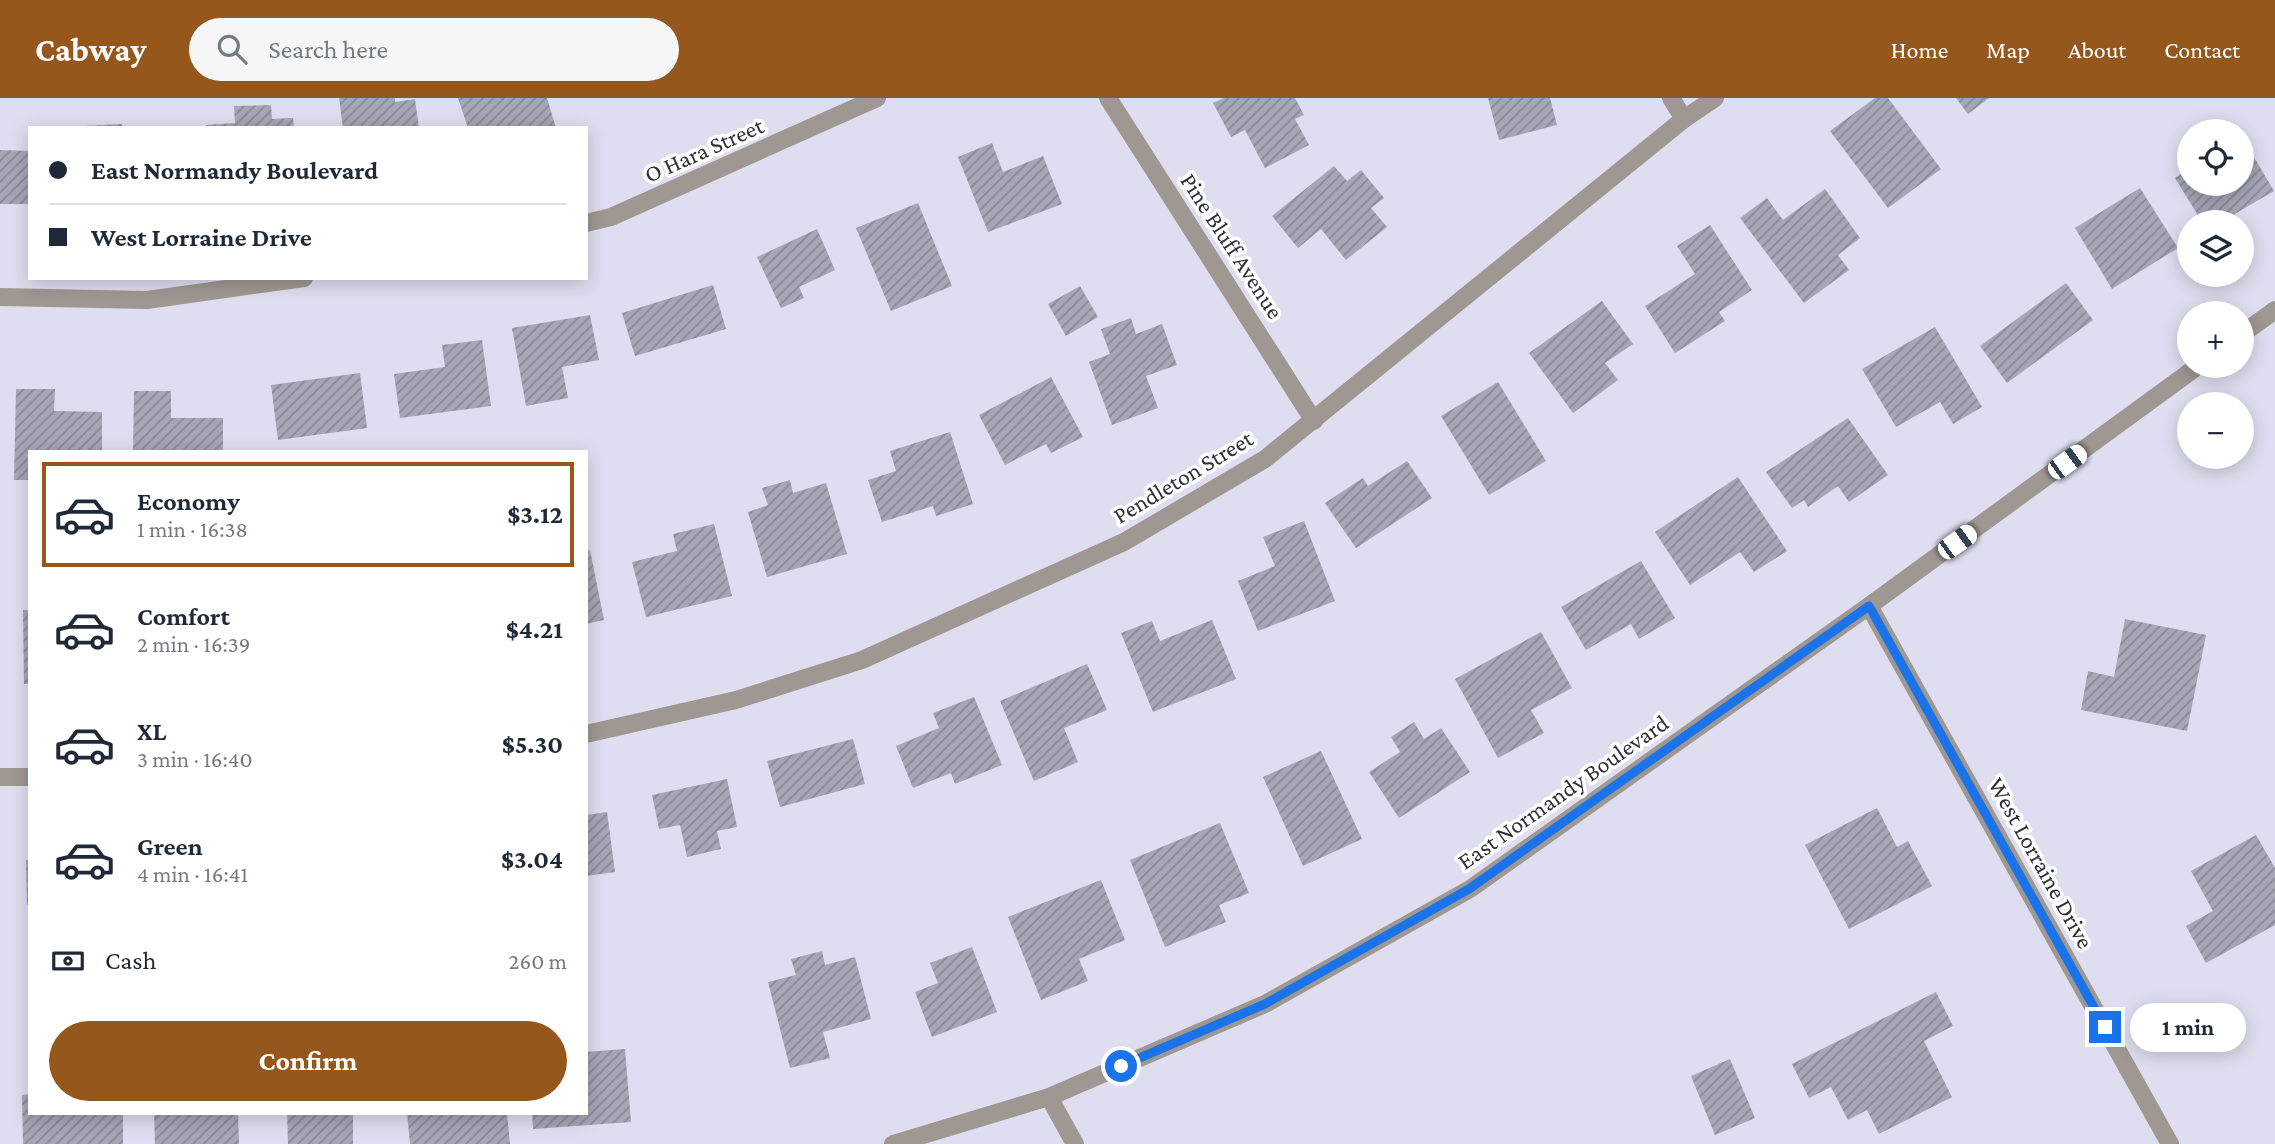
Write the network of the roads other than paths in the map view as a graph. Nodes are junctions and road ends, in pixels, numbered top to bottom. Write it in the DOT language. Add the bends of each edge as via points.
graph roads {
  1 [pos="877,98"];
  2 [pos="1108,98"];
  3 [pos="1671,98"];
  4 [pos="1715,98"];
  5 [pos="1684,119"];
  6 [pos="588,223"];
  7 [pos="290,280"];
  8 [pos="0,297"];
  9 [pos="2275,310"];
  10 [pos="2254,325"];
  11 [pos="2182,378"];
  12 [pos="1314,421"];
  13 [pos="1869,606"];
  14 [pos="588,734"];
  15 [pos="0,777"];
  16 [pos="28,777"];
  17 [pos="1049,1097"];
  18 [pos="893,1144"];
  19 [pos="1074,1144"];
  20 [pos="2170,1144"];
  1 -- 6 [label="street, O Hara Street" via="611,217"];
  2 -- 12 [label="street, Pine Bluff Avenue"];
  3 -- 5 [label="street"];
  4 -- 5 [label="street, Pendleton Street"];
  5 -- 12 [label="street, Pendleton Street"];
  7 -- 8 [label="street" via="147,300"];
  9 -- 10 [label="street"];
  11 -- 13 [label="street, East Normandy Boulevard"];
  12 -- 14 [label="street, Pendleton Street" via="1265,459 1124,542 862,660 736,700"];
  13 -- 17 [label="street, East Normandy Boulevard" via="1469,889 1265,1004"];
  13 -- 20 [label="street, West Lorraine Drive"];
  15 -- 16 [label="street"];
  17 -- 18 [label="street, East Normandy Boulevard"];
  17 -- 19 [label="street"];
}
